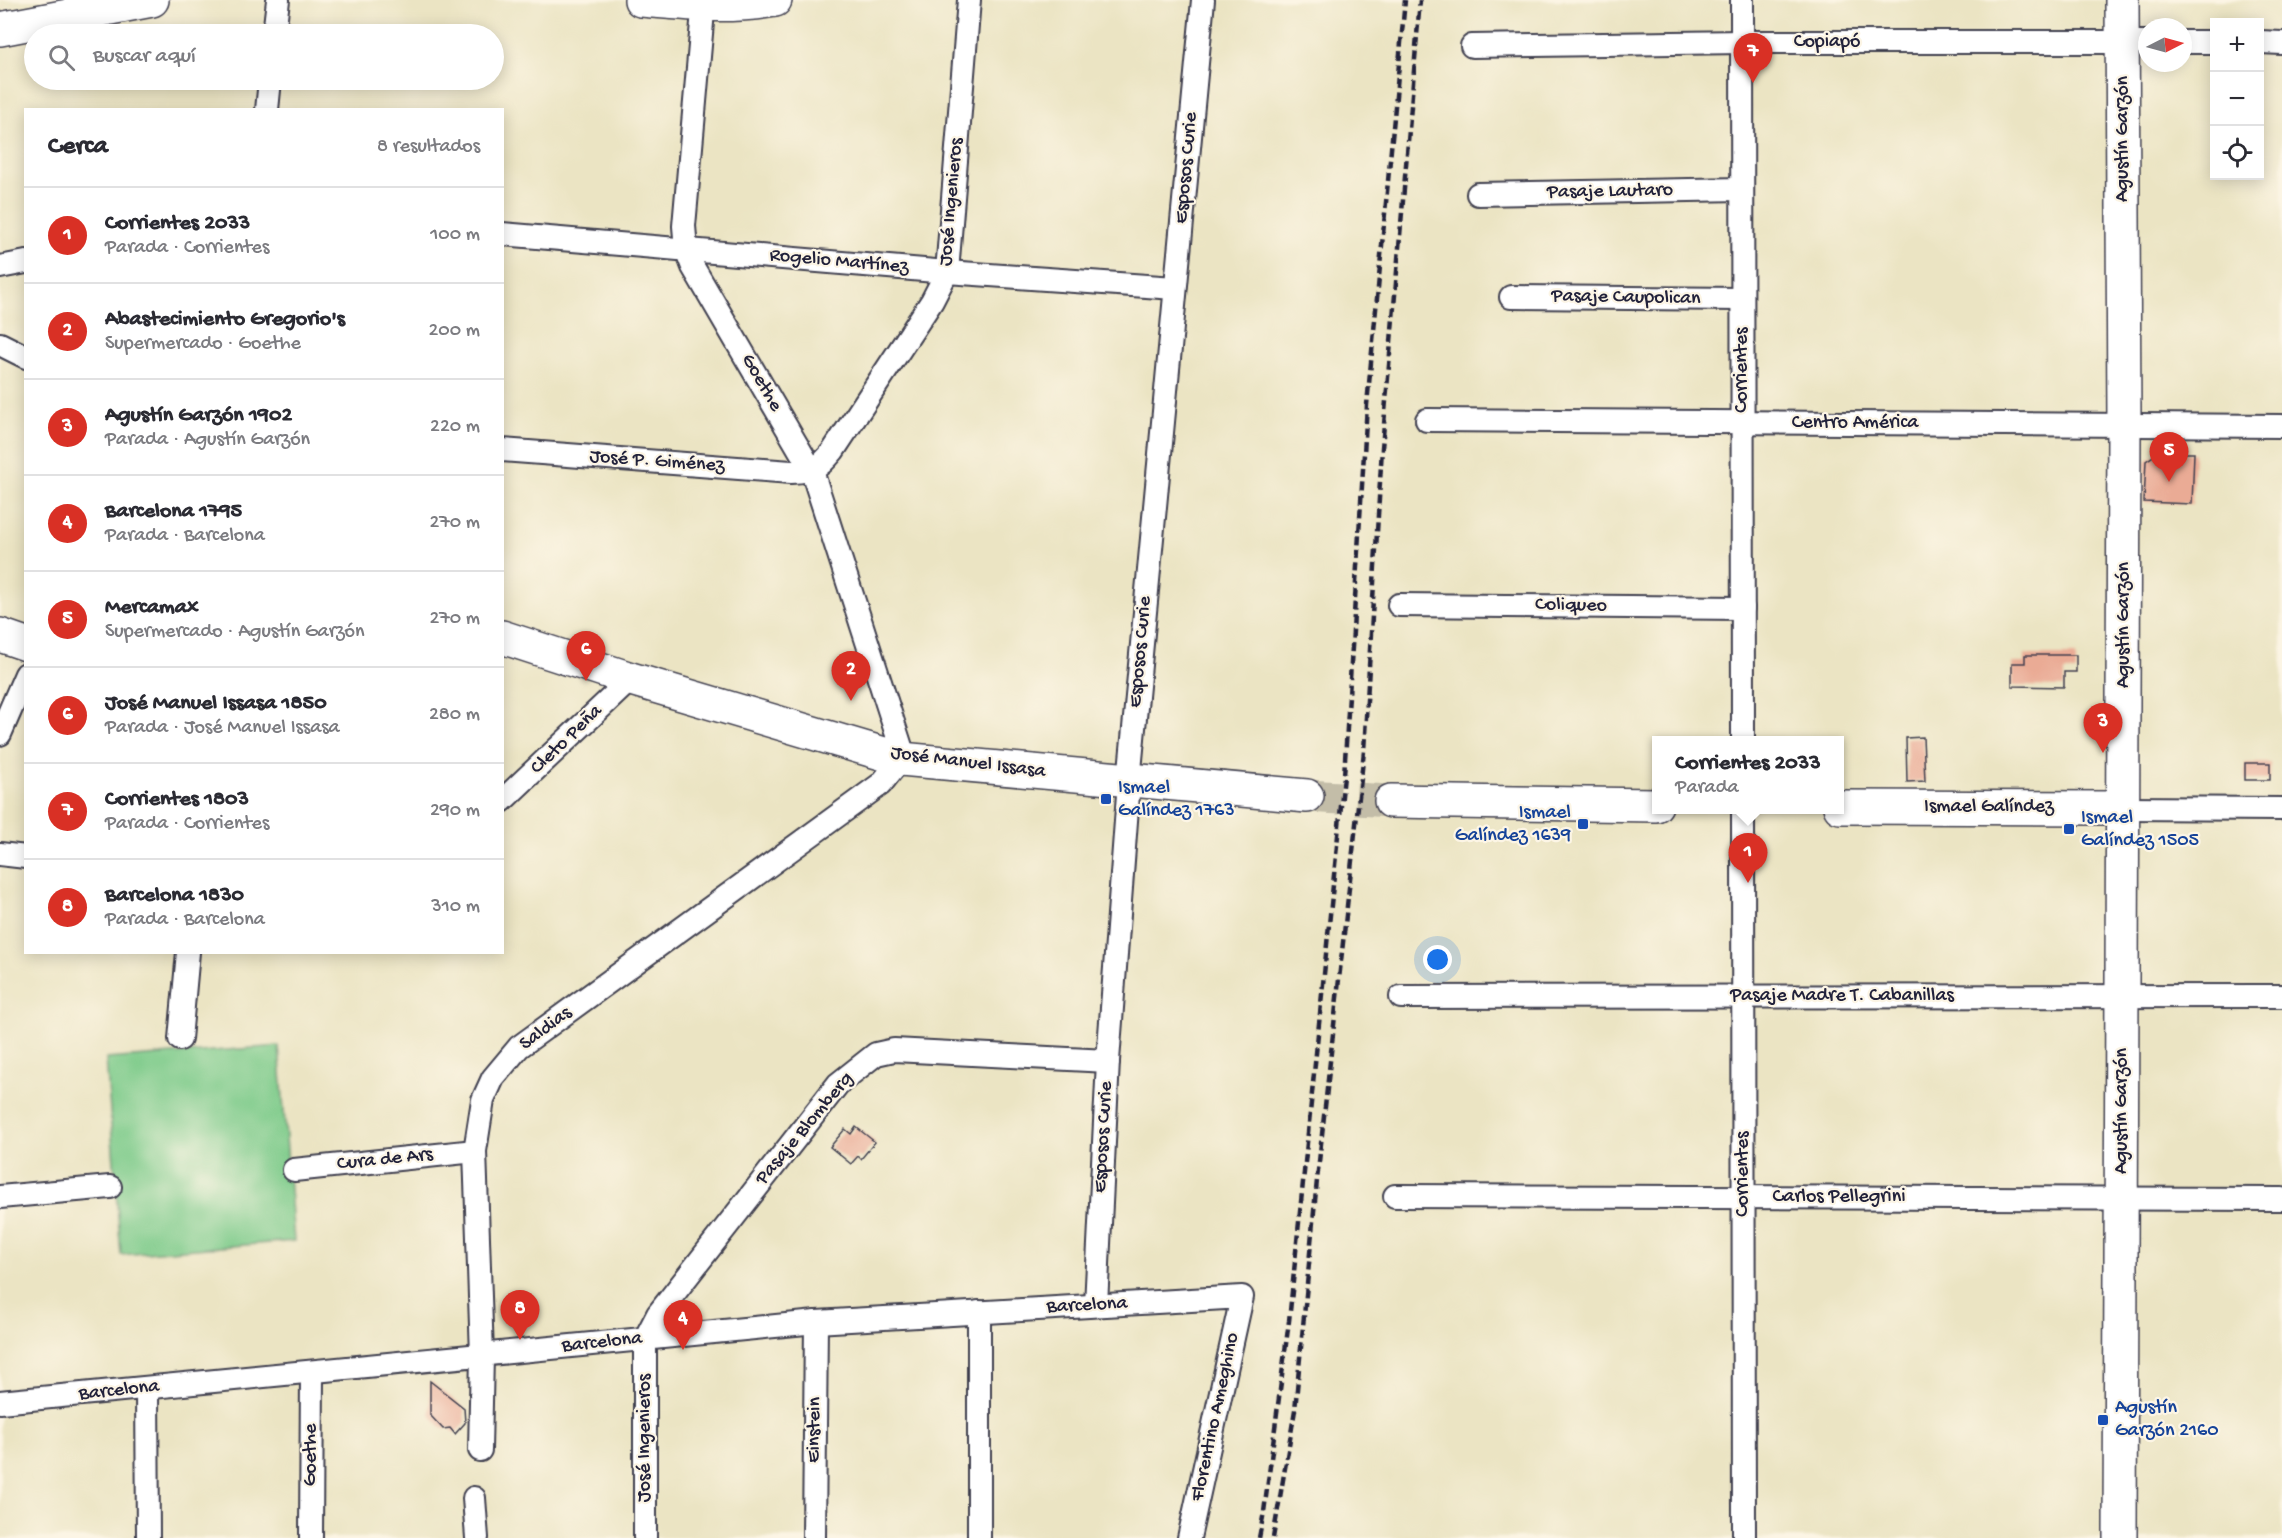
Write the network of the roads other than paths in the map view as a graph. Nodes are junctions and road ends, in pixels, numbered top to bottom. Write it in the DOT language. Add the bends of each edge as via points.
graph roads {
  1 [pos="152,0"];
  2 [pos="278,0"];
  3 [pos="641,0"];
  4 [pos="775,0"];
  5 [pos="969,0"];
  6 [pos="1203,0"];
  7 [pos="1742,0"];
  8 [pos="2122,0"];
  9 [pos="704,3"];
  10 [pos="24,24"];
  11 [pos="26,24"];
  12 [pos="275,24"];
  13 [pos="0,29"];
  14 [pos="1743,42"];
  15 [pos="2135,42"];
  16 [pos="2192,42"];
  17 [pos="2210,42"];
  18 [pos="2264,42"];
  19 [pos="2282,43"];
  20 [pos="1472,46"];
  21 [pos="269,90"];
  22 [pos="267,108"];
  23 [pos="1742,189"];
  24 [pos="1478,194"];
  25 [pos="504,234"];
  26 [pos="686,249"];
  27 [pos="24,261"];
  28 [pos="0,267"];
  29 [pos="947,272"];
  30 [pos="1175,288"];
  31 [pos="1511,297"];
  32 [pos="1742,299"];
  33 [pos="0,344"];
  34 [pos="24,356"];
  35 [pos="1427,420"];
  36 [pos="1742,422"];
  37 [pos="2124,425"];
  38 [pos="2282,426"];
  39 [pos="504,450"];
  40 [pos="812,471"];
  41 [pos="1399,605"];
  42 [pos="1743,608"];
  43 [pos="0,635"];
  44 [pos="504,638"];
  45 [pos="24,643"];
  46 [pos="24,679"];
  47 [pos="631,679"];
  48 [pos="0,734"];
  49 [pos="1743,736"];
  50 [pos="902,759"];
  51 [pos="1129,781"];
  52 [pos="1307,796"];
  53 [pos="504,799"];
  54 [pos="1391,801"];
  55 [pos="1652,805"];
  56 [pos="1844,807"];
  57 [pos="2123,808"];
  58 [pos="2282,809"];
  59 [pos="1743,814"];
  60 [pos="0,854"];
  61 [pos="24,857"];
  62 [pos="188,954"];
  63 [pos="1743,996"];
  64 [pos="2122,996"];
  65 [pos="2282,996"];
  66 [pos="1401,997"];
  67 [pos="180,1039"];
  68 [pos="1108,1060"];
  69 [pos="476,1150"];
  70 [pos="294,1170"];
  71 [pos="110,1187"];
  72 [pos="1395,1196"];
  73 [pos="0,1197"];
  74 [pos="1743,1197"];
  75 [pos="2121,1198"];
  76 [pos="2282,1199"];
  77 [pos="1242,1297"];
  78 [pos="1096,1305"];
  79 [pos="979,1312"];
  80 [pos="816,1322"];
  81 [pos="645,1339"];
  82 [pos="482,1355"];
  83 [pos="312,1372"];
  84 [pos="147,1388"];
  85 [pos="0,1402"];
  86 [pos="480,1450"];
  87 [pos="474,1498"];
  88 [pos="148,1538"];
  89 [pos="311,1538"];
  90 [pos="477,1538"];
  91 [pos="645,1538"];
  92 [pos="814,1538"];
  93 [pos="979,1538"];
  94 [pos="1189,1538"];
  95 [pos="1744,1538"];
  96 [pos="2120,1538"];
  1 -- 11 [label="main road"];
  2 -- 12 [label="street"];
  3 -- 9 [label="main road"];
  4 -- 9 [label="main road"];
  5 -- 29 [label="street, José Ingenieros"];
  6 -- 30 [label="street, Esposos Curie"];
  7 -- 14 [label="street, Corrientes"];
  8 -- 15 [label="main road, Agustín Garzón"];
  9 -- 26 [label="street, Goethe" via="684,226"];
  10 -- 13 [label="main road"];
  14 -- 15 [label="street, Copiapó"];
  14 -- 20 [label="street, Copiapó"];
  14 -- 23 [label="street, Corrientes"];
  15 -- 37 [label="main road, Agustín Garzón"];
  16 -- 17 [label="street"];
  18 -- 19 [label="street"];
  21 -- 22 [label="street"];
  23 -- 24 [label="street, Pasaje Lautaro"];
  23 -- 32 [label="street, Corrientes"];
  25 -- 26 [label="street, Rogelio Martínez"];
  26 -- 29 [label="street, Rogelio Martínez"];
  26 -- 40 [label="street, Goethe"];
  27 -- 28 [label="street"];
  29 -- 30 [label="street, Rogelio Martínez"];
  29 -- 40 [label="street, José Ingenieros" via="833,451"];
  30 -- 51 [label="street, Esposos Curie"];
  31 -- 32 [label="street, Pasaje Caupolican"];
  32 -- 36 [label="street, Corrientes"];
  33 -- 34 [label="street"];
  35 -- 36 [label="street, Centro América"];
  36 -- 37 [label="street, Centro América"];
  36 -- 42 [label="street, Corrientes"];
  37 -- 38 [label="street, Centro América"];
  37 -- 57 [label="main road, Agustín Garzón"];
  39 -- 40 [label="street, José P. Giménez"];
  40 -- 50 [label="street, Goethe"];
  41 -- 42 [label="street, Coliqueo"];
  42 -- 49 [label="street, Corrientes"];
  43 -- 45 [label="main road"];
  44 -- 47 [label="main road, José Manuel Issasa"];
  46 -- 48 [label="street"];
  47 -- 50 [label="main road, José Manuel Issasa"];
  47 -- 53 [label="street, Cleto Peña"];
  50 -- 51 [label="main road, José Manuel Issasa"];
  50 -- 69 [label="street, Saldias" via="881,784 519,1047 494,1078 483,1100"];
  51 -- 52 [label="main road, José Manuel Issasa"];
  51 -- 68 [label="street, Esposos Curie"];
  54 -- 55 [label="main road"];
  56 -- 57 [label="main road, Ismael Galíndez"];
  57 -- 58 [label="street, Ismael Galíndez"];
  57 -- 64 [label="main road, Agustín Garzón"];
  59 -- 63 [label="street, Corrientes"];
  60 -- 61 [label="street"];
  62 -- 67 [label="street"];
  63 -- 64 [label="street, Pasaje Madre T. Cabanillas"];
  63 -- 66 [label="street, Pasaje Madre T. Cabanillas"];
  63 -- 74 [label="street, Corrientes"];
  64 -- 65 [label="street, Pasaje Madre T. Cabanillas"];
  64 -- 75 [label="main road, Agustín Garzón"];
  68 -- 78 [label="street, Esposos Curie"];
  68 -- 81 [label="street, Pasaje Blomberg" via="915,1050 876,1054 838,1084 658,1314"];
  69 -- 70 [label="street, Cura de Ars"];
  69 -- 82 [label="street, Saldias"];
  71 -- 73 [label="street"];
  72 -- 74 [label="street, Carlos Pellegrini"];
  74 -- 75 [label="street, Carlos Pellegrini"];
  74 -- 95 [label="street, Corrientes"];
  75 -- 76 [label="street, Carlos Pellegrini"];
  75 -- 96 [label="main road, Agustín Garzón"];
  77 -- 78 [label="street, Barcelona"];
  77 -- 94 [label="street, Florentino Ameghino"];
  78 -- 79 [label="street, Barcelona"];
  79 -- 80 [label="street, Barcelona"];
  79 -- 93 [label="street"];
  80 -- 81 [label="street, Barcelona"];
  80 -- 92 [label="street, Einstein"];
  81 -- 82 [label="street, Barcelona"];
  81 -- 91 [label="street, José Ingenieros"];
  82 -- 83 [label="street, Barcelona"];
  82 -- 86 [label="street, Saldias"];
  83 -- 84 [label="street, Barcelona"];
  83 -- 89 [label="street, Goethe"];
  84 -- 85 [label="street, Barcelona"];
  84 -- 88 [label="street"];
  87 -- 90 [label="street"];
}
